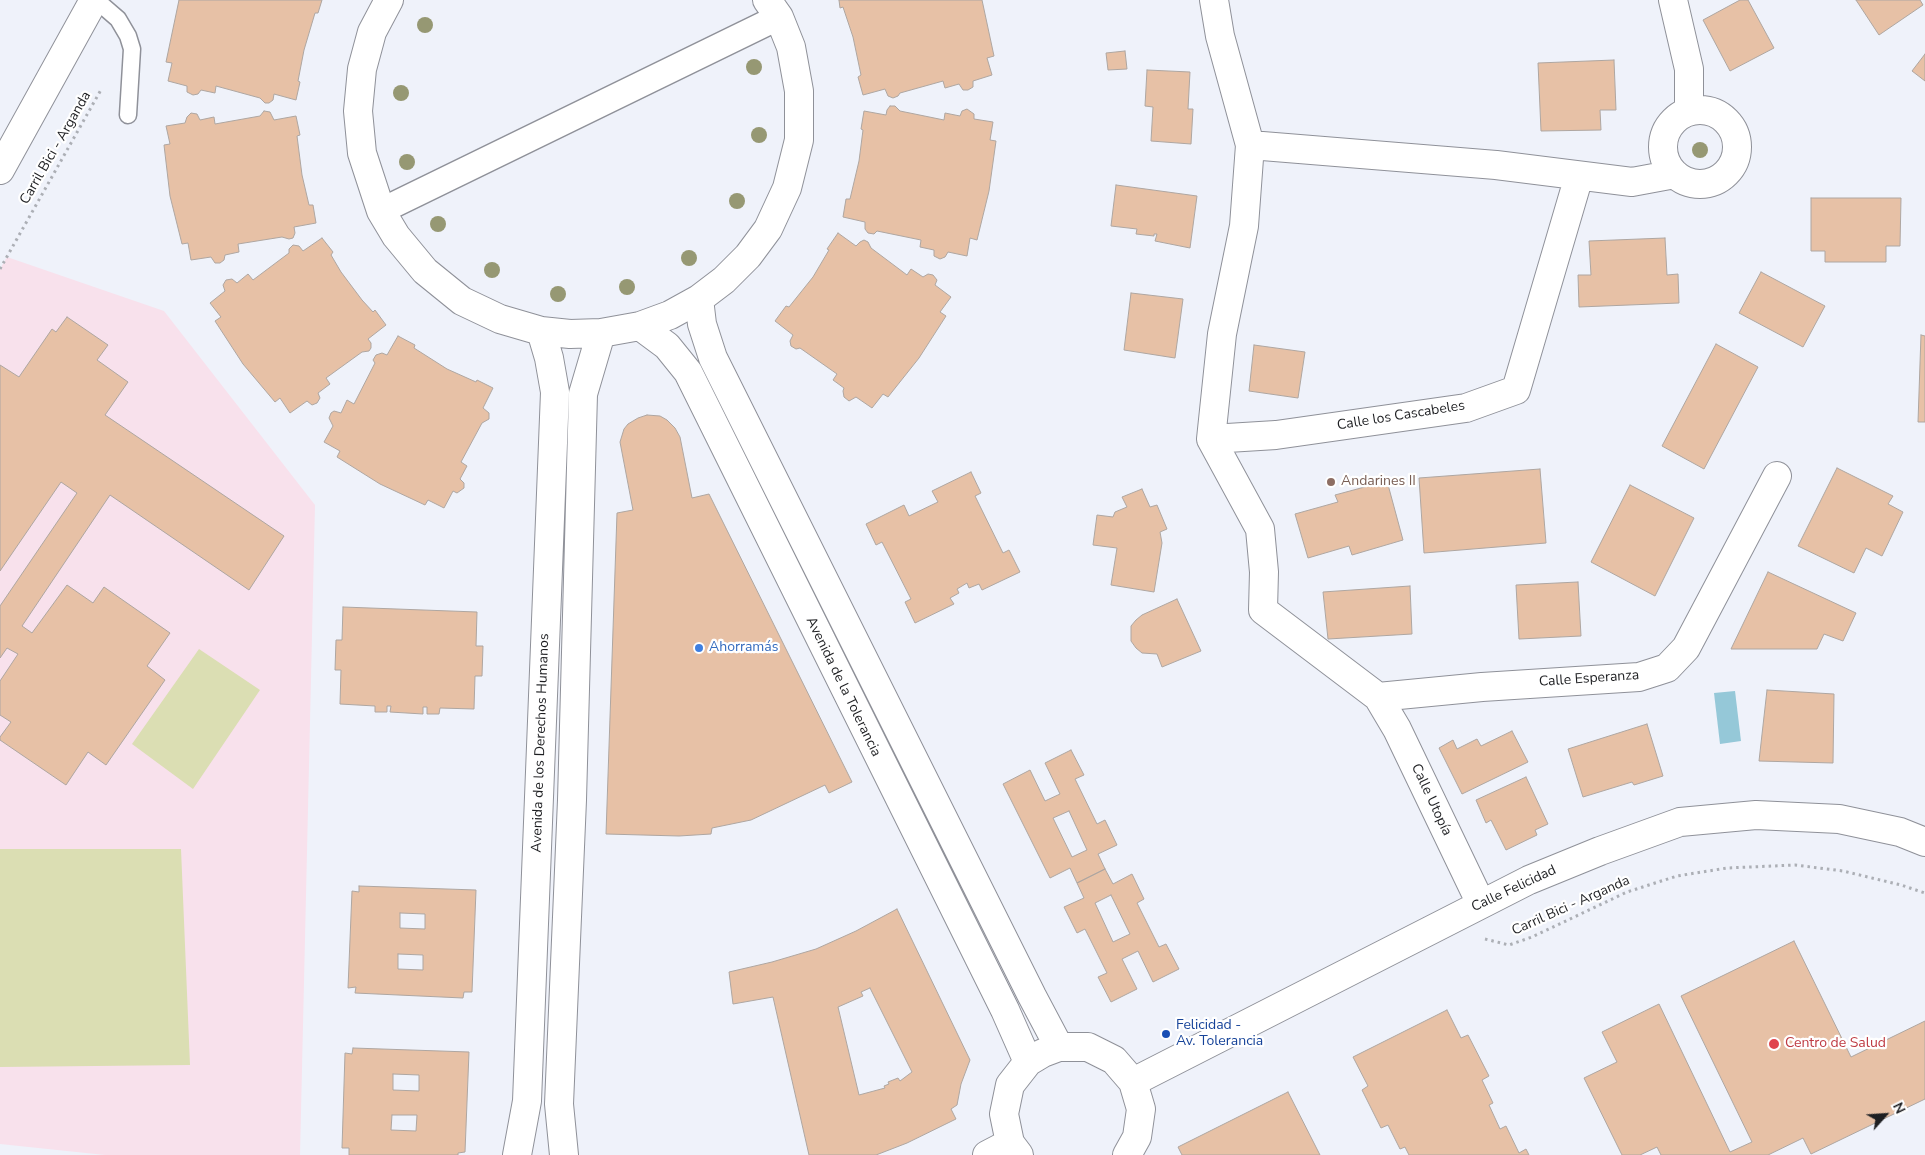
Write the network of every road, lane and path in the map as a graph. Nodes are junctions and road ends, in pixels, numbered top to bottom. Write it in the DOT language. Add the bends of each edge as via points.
graph roads {
  1 [pos="95,0"];
  2 [pos="389,0"];
  3 [pos="1214,0"];
  4 [pos="1673,0"];
  5 [pos="773,9"];
  6 [pos="104,84"];
  7 [pos="1689,111"];
  8 [pos="128,115"];
  9 [pos="1250,145"];
  10 [pos="0,170"];
  11 [pos="1675,174"];
  12 [pos="1579,176"];
  13 [pos="381,211"];
  14 [pos="0,268"];
  15 [pos="699,299"];
  16 [pos="640,326"];
  17 [pos="541,331"];
  18 [pos="601,333"];
  19 [pos="1212,439"];
  20 [pos="1777,476"];
  21 [pos="1378,697"];
  22 [pos="1925,842"];
  23 [pos="1925,893"];
  24 [pos="1481,904"];
  25 [pos="1478,941"];
  26 [pos="1059,1047"];
  27 [pos="1028,1062"];
  28 [pos="1133,1082"];
  29 [pos="1005,1151"];
  30 [pos="517,1155"];
  31 [pos="564,1155"];
  32 [pos="1127,1155"];
  1 -- 8 [label="lane" via="118,19 130,42"];
  1 -- 10 [label="street"];
  2 -- 13 [label="street" via="372,32 362,69 358,111 362,153"];
  3 -- 9 [label="street" via="1220,36"];
  4 -- 7 [label="street" via="1689,69"];
  5 -- 13 [label="street"];
  5 -- 15 [label="street" via="790,47 799,91 799,140 787,188 768,228 748,256"];
  6 -- 14 [label="path, Carril Bici - Arganda"];
  7 -- 11 [label="street" via="1678,116 1665,133 1665,158"];
  7 -- 11 [label="street" via="1702,109 1714,112 1730,125 1736,137 1736,156 1730,168 1712,182 1698,184"];
  9 -- 12 [label="street" via="1496,165"];
  9 -- 19 [label="street" via="1244,226 1222,334"];
  11 -- 12 [label="street" via="1632,182"];
  12 -- 19 [label="street, Calle los Cascabeles" via="1516,390 1466,408 1276,435"];
  13 -- 17 [label="street" via="396,236 425,271 462,300 500,320"];
  15 -- 16 [label="street"];
  15 -- 26 [label="street" via="702,324 713,358"];
  16 -- 18 [label="street"];
  16 -- 27 [label="street, Avenida de la Tolerancia" via="667,346 688,372"];
  17 -- 18 [label="street"];
  17 -- 30 [label="street, Avenida de los Derechos Humanos" via="554,392 528,1101"];
  18 -- 31 [label="street" via="583,394 572,800 559,1104"];
  19 -- 21 [label="street" via="1260,529 1263,610"];
  20 -- 21 [label="street, Calle Esperanza" via="1686,648 1666,668 1639,677"];
  21 -- 24 [label="street, Calle Utopía" via="1397,728"];
  22 -- 24 [label="street, Calle Felicidad" via="1900,832 1839,819 1756,815 1680,822 1529,880"];
  23 -- 25 [label="path, Carril Bici - Arganda" via="1843,870 1795,865 1727,868 1677,876 1627,892 1509,946 1485,939"];
  24 -- 28 [label="street, Calle Felicidad"];
  26 -- 27 [label="street"];
  26 -- 28 [label="street" via="1088,1047 1114,1060"];
  27 -- 29 [label="street" via="1010,1085 1004,1114"];
  28 -- 32 [label="street" via="1141,1109 1137,1137"];
}
